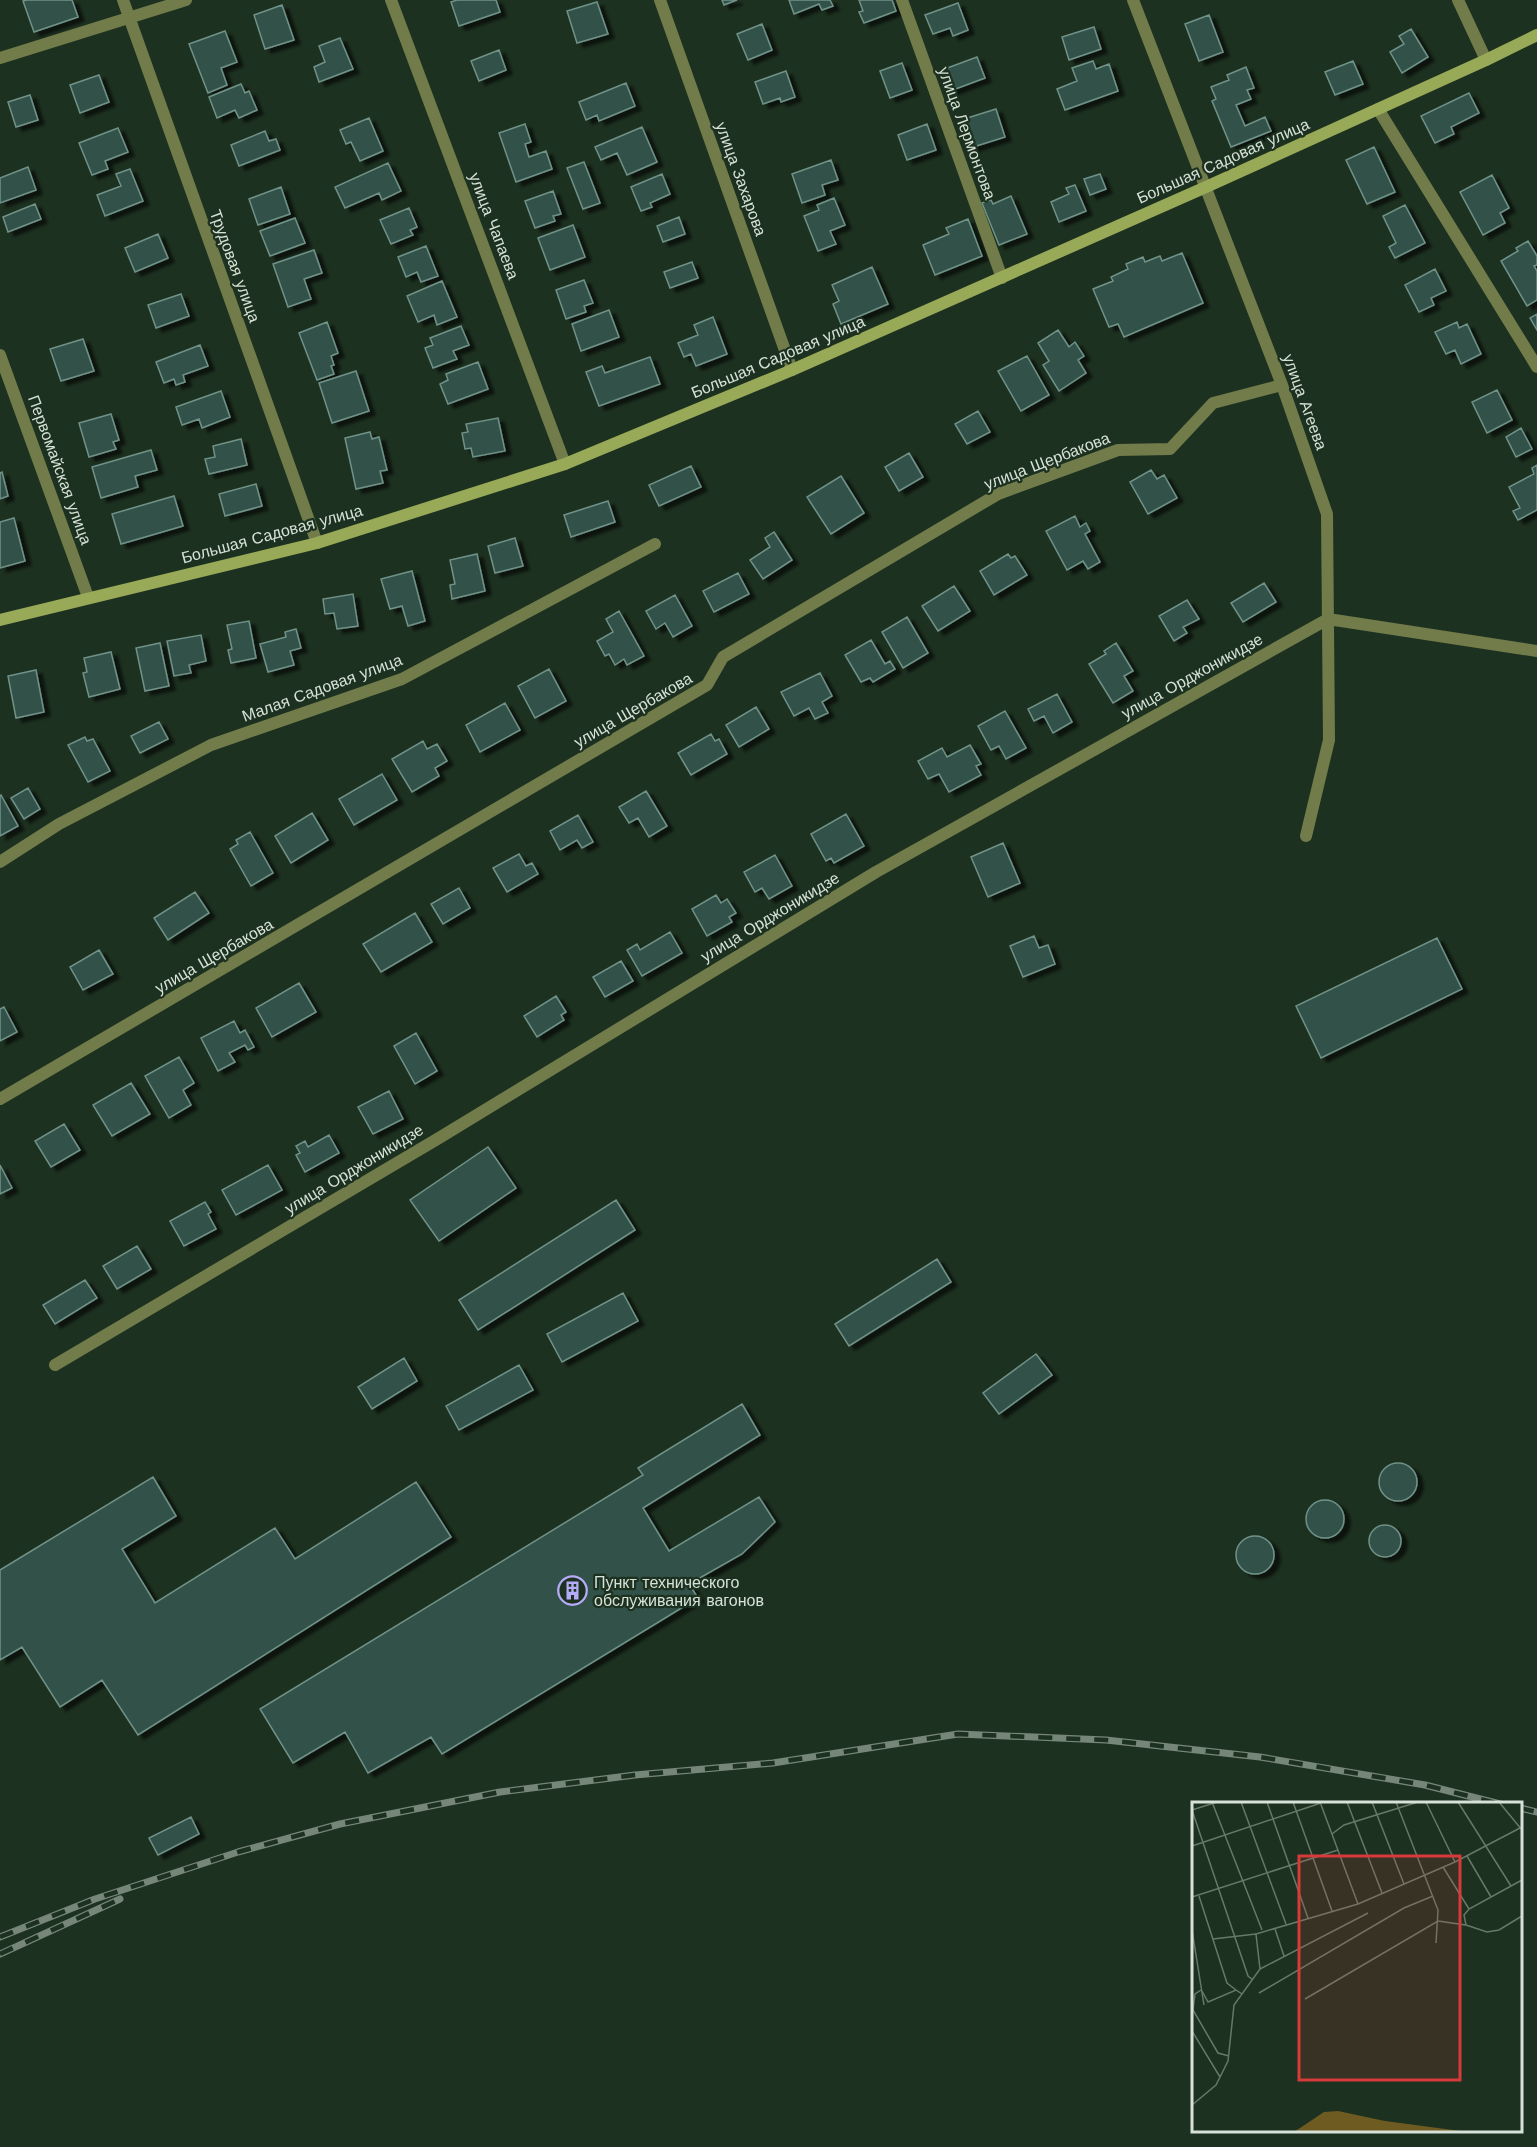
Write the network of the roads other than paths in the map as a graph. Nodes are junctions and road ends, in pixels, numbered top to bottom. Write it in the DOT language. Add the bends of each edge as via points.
graph roads {
  1 [pos="123,0"];
  2 [pos="186,0"];
  3 [pos="391,0"];
  4 [pos="660,0"];
  5 [pos="902,0"];
  6 [pos="1133,0"];
  7 [pos="1458,0"];
  8 [pos="129,18"];
  9 [pos="1537,35"];
  10 [pos="0,58"];
  11 [pos="1486,60"];
  12 [pos="1378,109"];
  13 [pos="1206,187"];
  14 [pos="1002,278"];
  15 [pos="0,355"];
  16 [pos="1537,367"];
  17 [pos="792,370"];
  18 [pos="1282,385"];
  19 [pos="565,464"];
  20 [pos="317,543"];
  21 [pos="655,544"];
  22 [pos="88,597"];
  23 [pos="1328,618"];
  24 [pos="0,620"];
  25 [pos="1537,651"];
  26 [pos="1306,836"];
  27 [pos="0,862"];
  28 [pos="0,1099"];
  29 [pos="55,1365"];
  1 -- 8 [label="street, Трудовая улица"];
  2 -- 8 [label="street"];
  3 -- 19 [label="street, улица Чапаева"];
  4 -- 17 [label="street, улица Захарова"];
  5 -- 14 [label="street, улица Лермонтова"];
  6 -- 13 [label="street, улица Агеева"];
  7 -- 11 [label="street"];
  8 -- 10 [label="street"];
  8 -- 20 [label="street, Трудовая улица"];
  9 -- 11 [label="main road, Большая Садовая улица"];
  11 -- 12 [label="main road, Большая Садовая улица"];
  12 -- 13 [label="main road, Большая Садовая улица"];
  12 -- 16 [label="street"];
  13 -- 14 [label="main road, Большая Садовая улица"];
  13 -- 18 [label="street, улица Агеева"];
  14 -- 17 [label="main road, Большая Садовая улица"];
  15 -- 22 [label="street, Первомайская улица"];
  17 -- 19 [label="main road, Большая Садовая улица"];
  18 -- 23 [label="street, улица Агеева" via="1327,514"];
  18 -- 28 [label="street, улица Щербакова" via="1213,403 1170,449 1118,450 998,494 723,657 707,685"];
  19 -- 20 [label="main road, Большая Садовая улица"];
  20 -- 22 [label="main road, Большая Садовая улица"];
  21 -- 27 [label="street, Малая Садовая улица" via="402,679 211,745 59,824"];
  22 -- 24 [label="main road, Большая Садовая улица"];
  23 -- 25 [label="street"];
  23 -- 26 [label="street, улица Агеева" via="1329,740"];
  23 -- 29 [label="street, улица Орджоникидзе" via="876,872 439,1138"];
}
